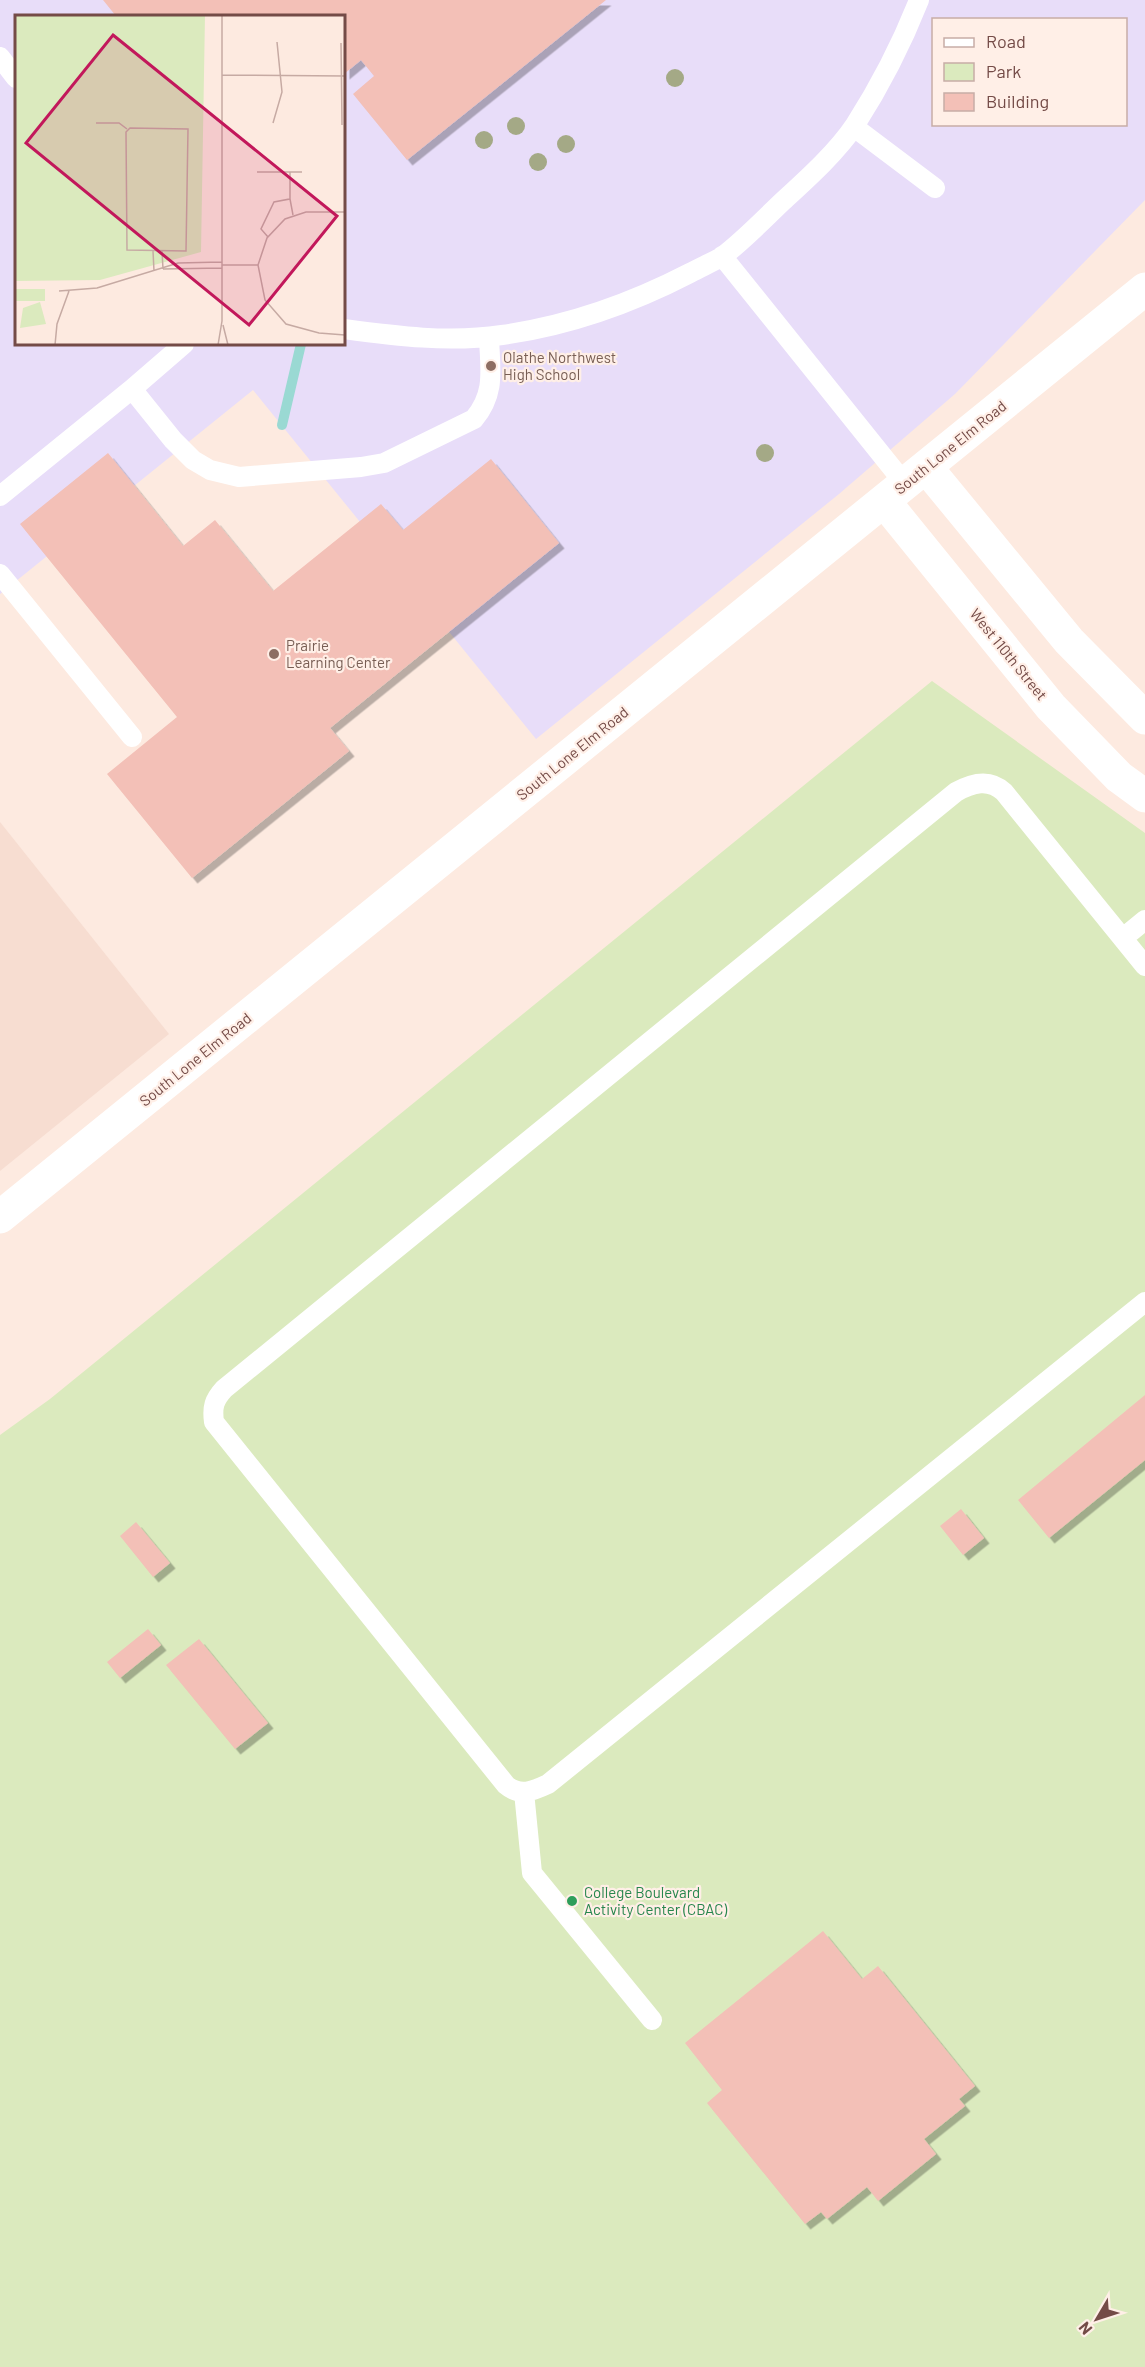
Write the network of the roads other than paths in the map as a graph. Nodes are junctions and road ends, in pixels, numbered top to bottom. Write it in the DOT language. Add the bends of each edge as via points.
graph roads {
  1 [pos="919,0"];
  2 [pos="0,57"];
  3 [pos="15,77"];
  4 [pos="854,127"];
  5 [pos="935,188"];
  6 [pos="722,256"];
  7 [pos="1145,289"];
  8 [pos="345,329"];
  9 [pos="489,337"];
  10 [pos="183,345"];
  11 [pos="132,389"];
  12 [pos="905,484"];
  13 [pos="0,496"];
  14 [pos="0,574"];
  15 [pos="1145,718"];
  16 [pos="132,737"];
  17 [pos="1145,796"];
  18 [pos="1145,920"];
  19 [pos="1123,938"];
  20 [pos="1145,966"];
  21 [pos="0,1217"];
  22 [pos="1145,1302"];
  23 [pos="524,1792"];
  24 [pos="652,2020"];
  1 -- 4 [label="lane"];
  2 -- 3 [label="lane"];
  4 -- 5 [label="lane"];
  4 -- 6 [label="lane" via="812,174"];
  6 -- 9 [label="lane" via="623,303 574,320"];
  6 -- 12 [label="lane"];
  7 -- 12 [label="street, South Lone Elm Road"];
  8 -- 9 [label="lane" via="396,336"];
  9 -- 11 [label="lane" via="491,386 485,406 474,419 384,463 362,467 239,477 210,470 173,440"];
  10 -- 11 [label="lane"];
  11 -- 13 [label="lane"];
  12 -- 15 [label="street"];
  12 -- 17 [label="street, West 110th Street" via="1051,706 1119,777"];
  12 -- 21 [label="street, South Lone Elm Road"];
  14 -- 16 [label="lane"];
  18 -- 19 [label="lane"];
  19 -- 20 [label="lane"];
  19 -- 23 [label="lane" via="1004,792 990,784 965,787 214,1399 214,1422 506,1785"];
  22 -- 23 [label="lane" via="553,1780"];
  23 -- 24 [label="lane" via="532,1873"];
}
